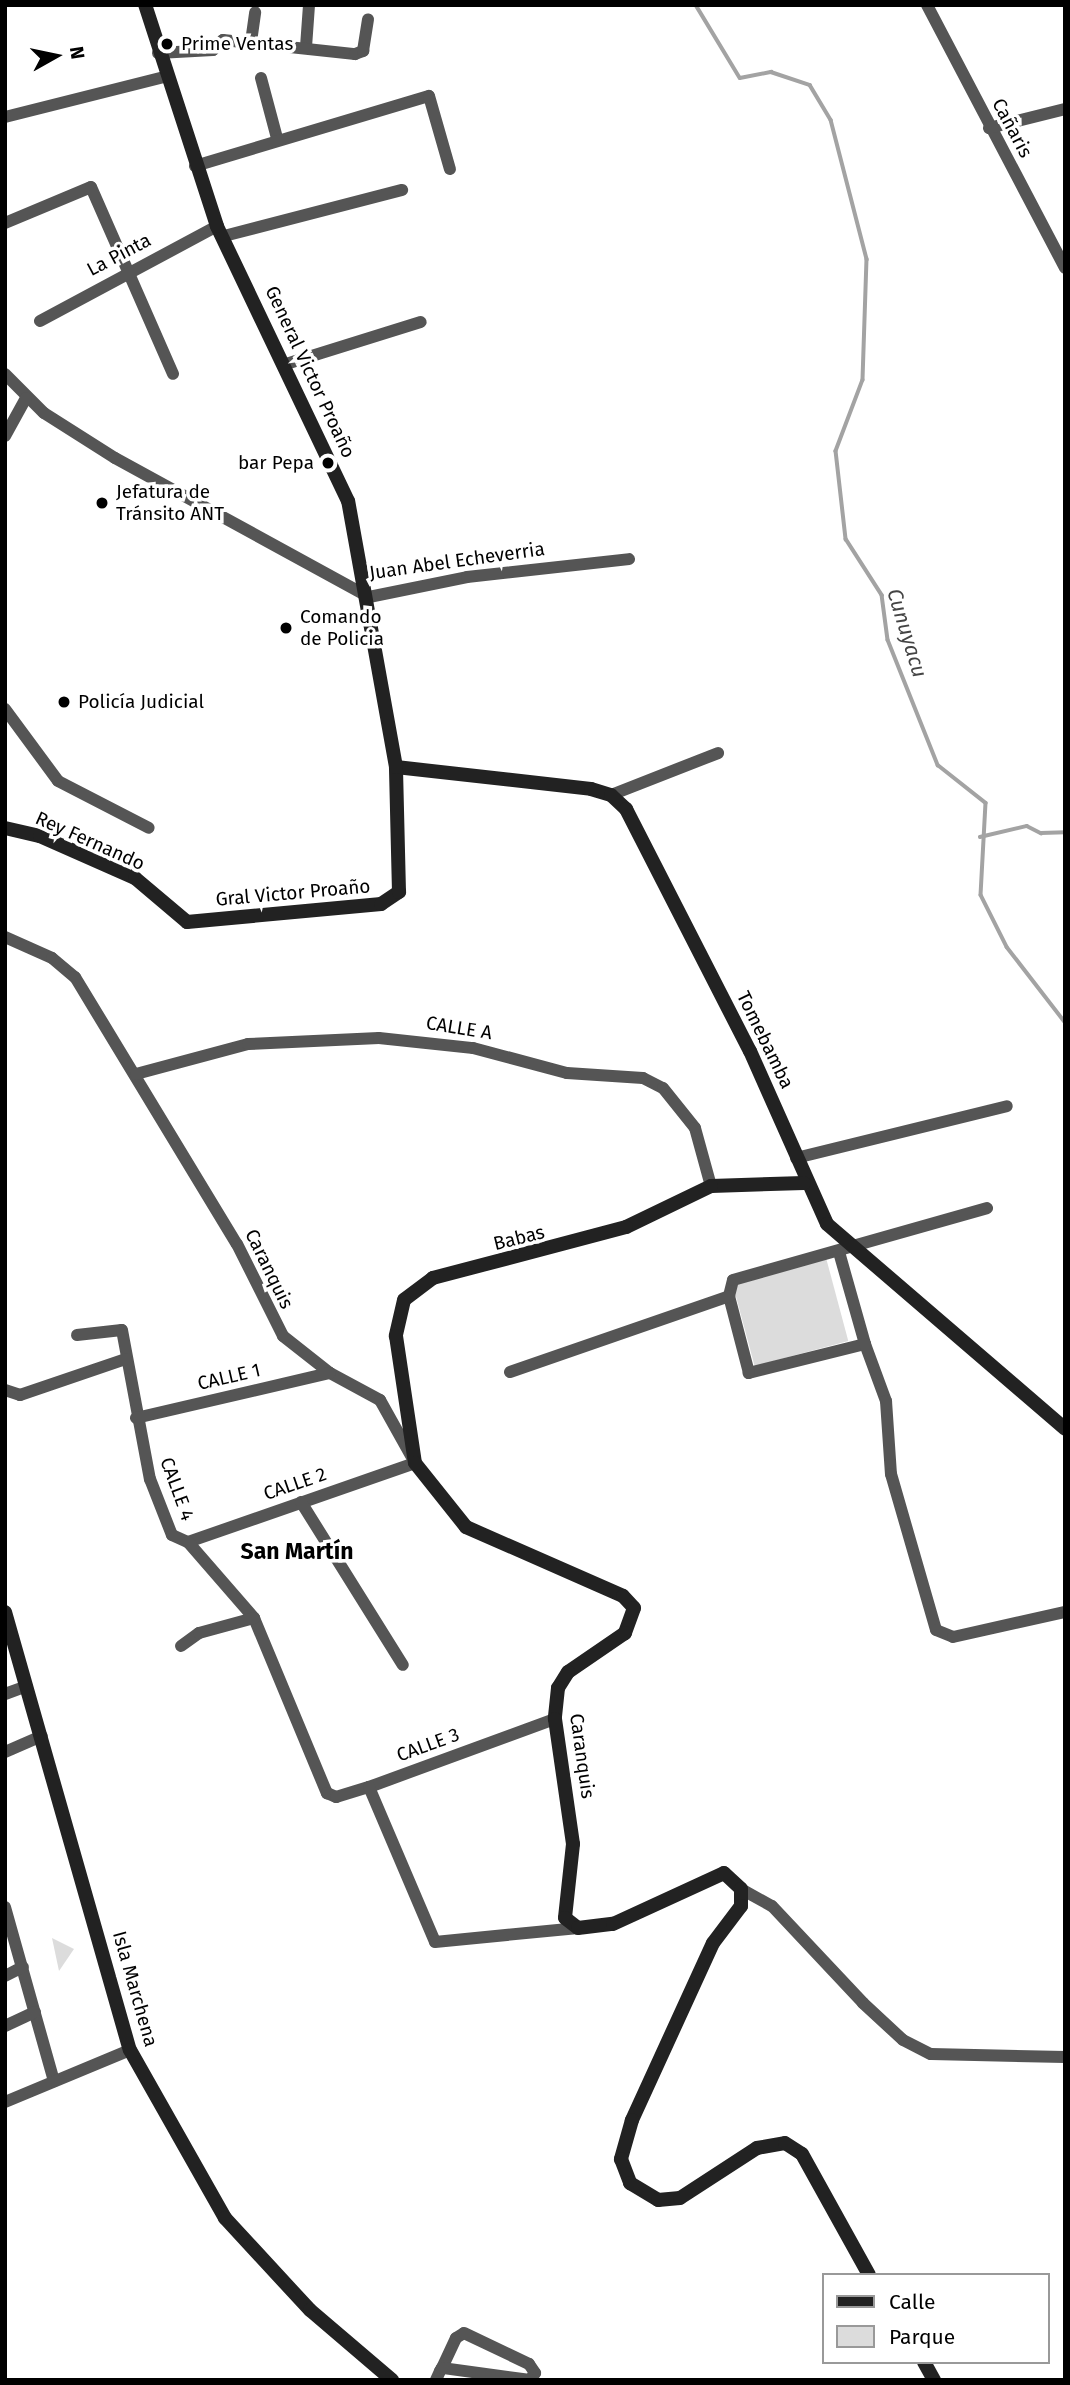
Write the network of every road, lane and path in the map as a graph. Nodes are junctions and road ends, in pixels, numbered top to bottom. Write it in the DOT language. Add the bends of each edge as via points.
graph roads {
  1 [pos="145,5"];
  2 [pos="309,5"];
  3 [pos="927,5"];
  4 [pos="255,12"];
  5 [pos="368,19"];
  6 [pos="251,42"];
  7 [pos="306,47"];
  8 [pos="158,53"];
  9 [pos="163,78"];
  10 [pos="261,78"];
  11 [pos="1065,109"];
  12 [pos="5,117"];
  13 [pos="989,128"];
  14 [pos="277,138"];
  15 [pos="195,166"];
  16 [pos="450,169"];
  17 [pos="402,190"];
  18 [pos="5,223"];
  19 [pos="221,231"];
  20 [pos="1065,268"];
  21 [pos="127,271"];
  22 [pos="40,321"];
  23 [pos="421,322"];
  24 [pos="285,364"];
  25 [pos="5,374"];
  26 [pos="173,374"];
  27 [pos="26,398"];
  28 [pos="5,436"];
  29 [pos="629,559"];
  30 [pos="369,597"];
  31 [pos="6,710"];
  32 [pos="718,753"];
  33 [pos="396,767"];
  34 [pos="611,794"];
  35 [pos="5,828"];
  36 [pos="149,828"];
  37 [pos="187,922"];
  38 [pos="5,937"];
  39 [pos="136,1074"];
  40 [pos="1007,1106"];
  41 [pos="796,1158"];
  42 [pos="804,1183"];
  43 [pos="710,1186"];
  44 [pos="987,1208"];
  45 [pos="843,1250"];
  46 [pos="729,1296"];
  47 [pos="77,1335"];
  48 [pos="865,1344"];
  49 [pos="126,1359"];
  50 [pos="510,1372"];
  51 [pos="330,1373"];
  52 [pos="5,1390"];
  53 [pos="136,1418"];
  54 [pos="1065,1429"];
  55 [pos="415,1462"];
  56 [pos="301,1502"];
  57 [pos="188,1542"];
  58 [pos="5,1612"];
  59 [pos="1065,1612"];
  60 [pos="254,1618"];
  61 [pos="181,1646"];
  62 [pos="404,1665"];
  63 [pos="27,1686"];
  64 [pos="5,1693"];
  65 [pos="555,1719"];
  66 [pos="42,1736"];
  67 [pos="5,1752"];
  68 [pos="321,1780"];
  69 [pos="369,1787"];
  70 [pos="741,1889"];
  71 [pos="5,1907"];
  72 [pos="578,1928"];
  73 [pos="23,1967"];
  74 [pos="5,1976"];
  75 [pos="35,2012"];
  76 [pos="5,2026"];
  77 [pos="130,2050"];
  78 [pos="1065,2057"];
  79 [pos="54,2081"];
  80 [pos="5,2102"];
  81 [pos="868,2273"];
  82 [pos="925,2364"];
  83 [pos="439,2374"];
  84 [pos="392,2380"];
  85 [pos="934,2380"];
  1 -- 8 [label="street, General Victor Proaño"];
  2 -- 7 [label="street"];
  3 -- 13 [label="street, Cañaris"];
  4 -- 6 [label="street"];
  5 -- 7 [label="street" via="363,51"];
  6 -- 7 [label="street"];
  6 -- 8 [label="street" via="223,40 213,50"];
  8 -- 9 [label="street, General Victor Proaño"];
  9 -- 12 [label="street"];
  9 -- 15 [label="street, General Victor Proaño"];
  10 -- 14 [label="street"];
  11 -- 13 [label="street"];
  13 -- 20 [label="street, Cañaris"];
  14 -- 15 [label="street"];
  14 -- 16 [label="street" via="429,96"];
  15 -- 19 [label="street, General Victor Proaño"];
  17 -- 19 [label="street, La Pinta"];
  18 -- 21 [label="street" via="91,187"];
  19 -- 21 [label="street, La Pinta"];
  19 -- 24 [label="street, General Victor Proaño"];
  21 -- 22 [label="street, La Pinta"];
  21 -- 26 [label="street"];
  23 -- 24 [label="street"];
  24 -- 30 [label="street, General Victor Proaño" via="348,501"];
  25 -- 27 [label="street, Juan Abel Echeverria"];
  27 -- 28 [label="street"];
  27 -- 30 [label="street, Juan Abel Echeverria" via="44,413"];
  29 -- 30 [label="street, Juan Abel Echeverria" via="467,577"];
  30 -- 33 [label="street, General Victor Proaño"];
  31 -- 36 [label="street" via="58,781"];
  32 -- 34 [label="street"];
  33 -- 34 [label="street"];
  33 -- 37 [label="street, Gral Victor Proaño" via="402,876 394,900"];
  34 -- 41 [label="street, Tomebamba" via="626,809 750,1051"];
  35 -- 37 [label="street, Rey Fernando" via="40,836 135,878"];
  38 -- 39 [label="street, Caranquis" via="52,958 75,977"];
  39 -- 43 [label="street, CALLE A" via="248,1044 379,1038 473,1048 567,1073 643,1078 663,1088 695,1128"];
  39 -- 51 [label="street, Caranquis" via="237,1244 272,1320"];
  40 -- 41 [label="street"];
  41 -- 42 [label="street, Tomebamba"];
  42 -- 43 [label="street, Babas"];
  42 -- 45 [label="street, Tomebamba"];
  43 -- 55 [label="street, Babas" via="626,1227 419,1286 404,1300 396,1336"];
  44 -- 45 [label="street"];
  45 -- 46 [label="street" via="739,1278"];
  45 -- 48 [label="street"];
  45 -- 54 [label="street, Tomebamba"];
  46 -- 48 [label="street" via="749,1373"];
  46 -- 50 [label="street"];
  47 -- 49 [label="street, CALLE 4" via="117,1328 123,1333"];
  48 -- 59 [label="street" via="887,1401 891,1474 936,1630 953,1637"];
  49 -- 52 [label="street" via="20,1395"];
  49 -- 53 [label="street, CALLE 4"];
  51 -- 53 [label="street, CALLE 1"];
  51 -- 55 [label="street, Caranquis" via="380,1400"];
  53 -- 57 [label="street, CALLE 4" via="150,1479 173,1535"];
  55 -- 56 [label="street, CALLE 2"];
  55 -- 65 [label="street, Caranquis" via="475,1534 568,1569 623,1595 634,1608 625,1633 562,1679"];
  56 -- 57 [label="street, CALLE 2"];
  56 -- 62 [label="street"];
  57 -- 60 [label="street, CALLE 4"];
  58 -- 63 [label="street, Isla Marchena"];
  60 -- 61 [label="street" via="199,1633"];
  60 -- 68 [label="street, CALLE 4"];
  63 -- 64 [label="street"];
  63 -- 66 [label="street, Isla Marchena"];
  65 -- 69 [label="street, CALLE 3"];
  65 -- 72 [label="street, Caranquis" via="573,1844 563,1906"];
  66 -- 67 [label="street"];
  66 -- 77 [label="street, Isla Marchena"];
  68 -- 69 [label="street, CALLE 3" via="334,1797"];
  69 -- 72 [label="street" via="435,1942"];
  70 -- 72 [label="street" via="724,1873 612,1924"];
  70 -- 78 [label="street" via="772,1906 863,2003 922,2049 962,2059"];
  70 -- 81 [label="street" via="741,1906 713,1943 665,2039 622,2148 622,2168 639,2191 658,2200 680,2198 757,2148 785,2143 802,2154"];
  71 -- 73 [label="street"];
  73 -- 74 [label="street"];
  73 -- 75 [label="street"];
  75 -- 76 [label="street"];
  75 -- 79 [label="street"];
  77 -- 79 [label="street"];
  77 -- 84 [label="street, Isla Marchena" via="225,2218 310,2310"];
  79 -- 80 [label="street"];
  82 -- 85 [label="street"];
  83 -- 83 [label="street" via="527,2379 535,2373 529,2364 464,2333"];
}
